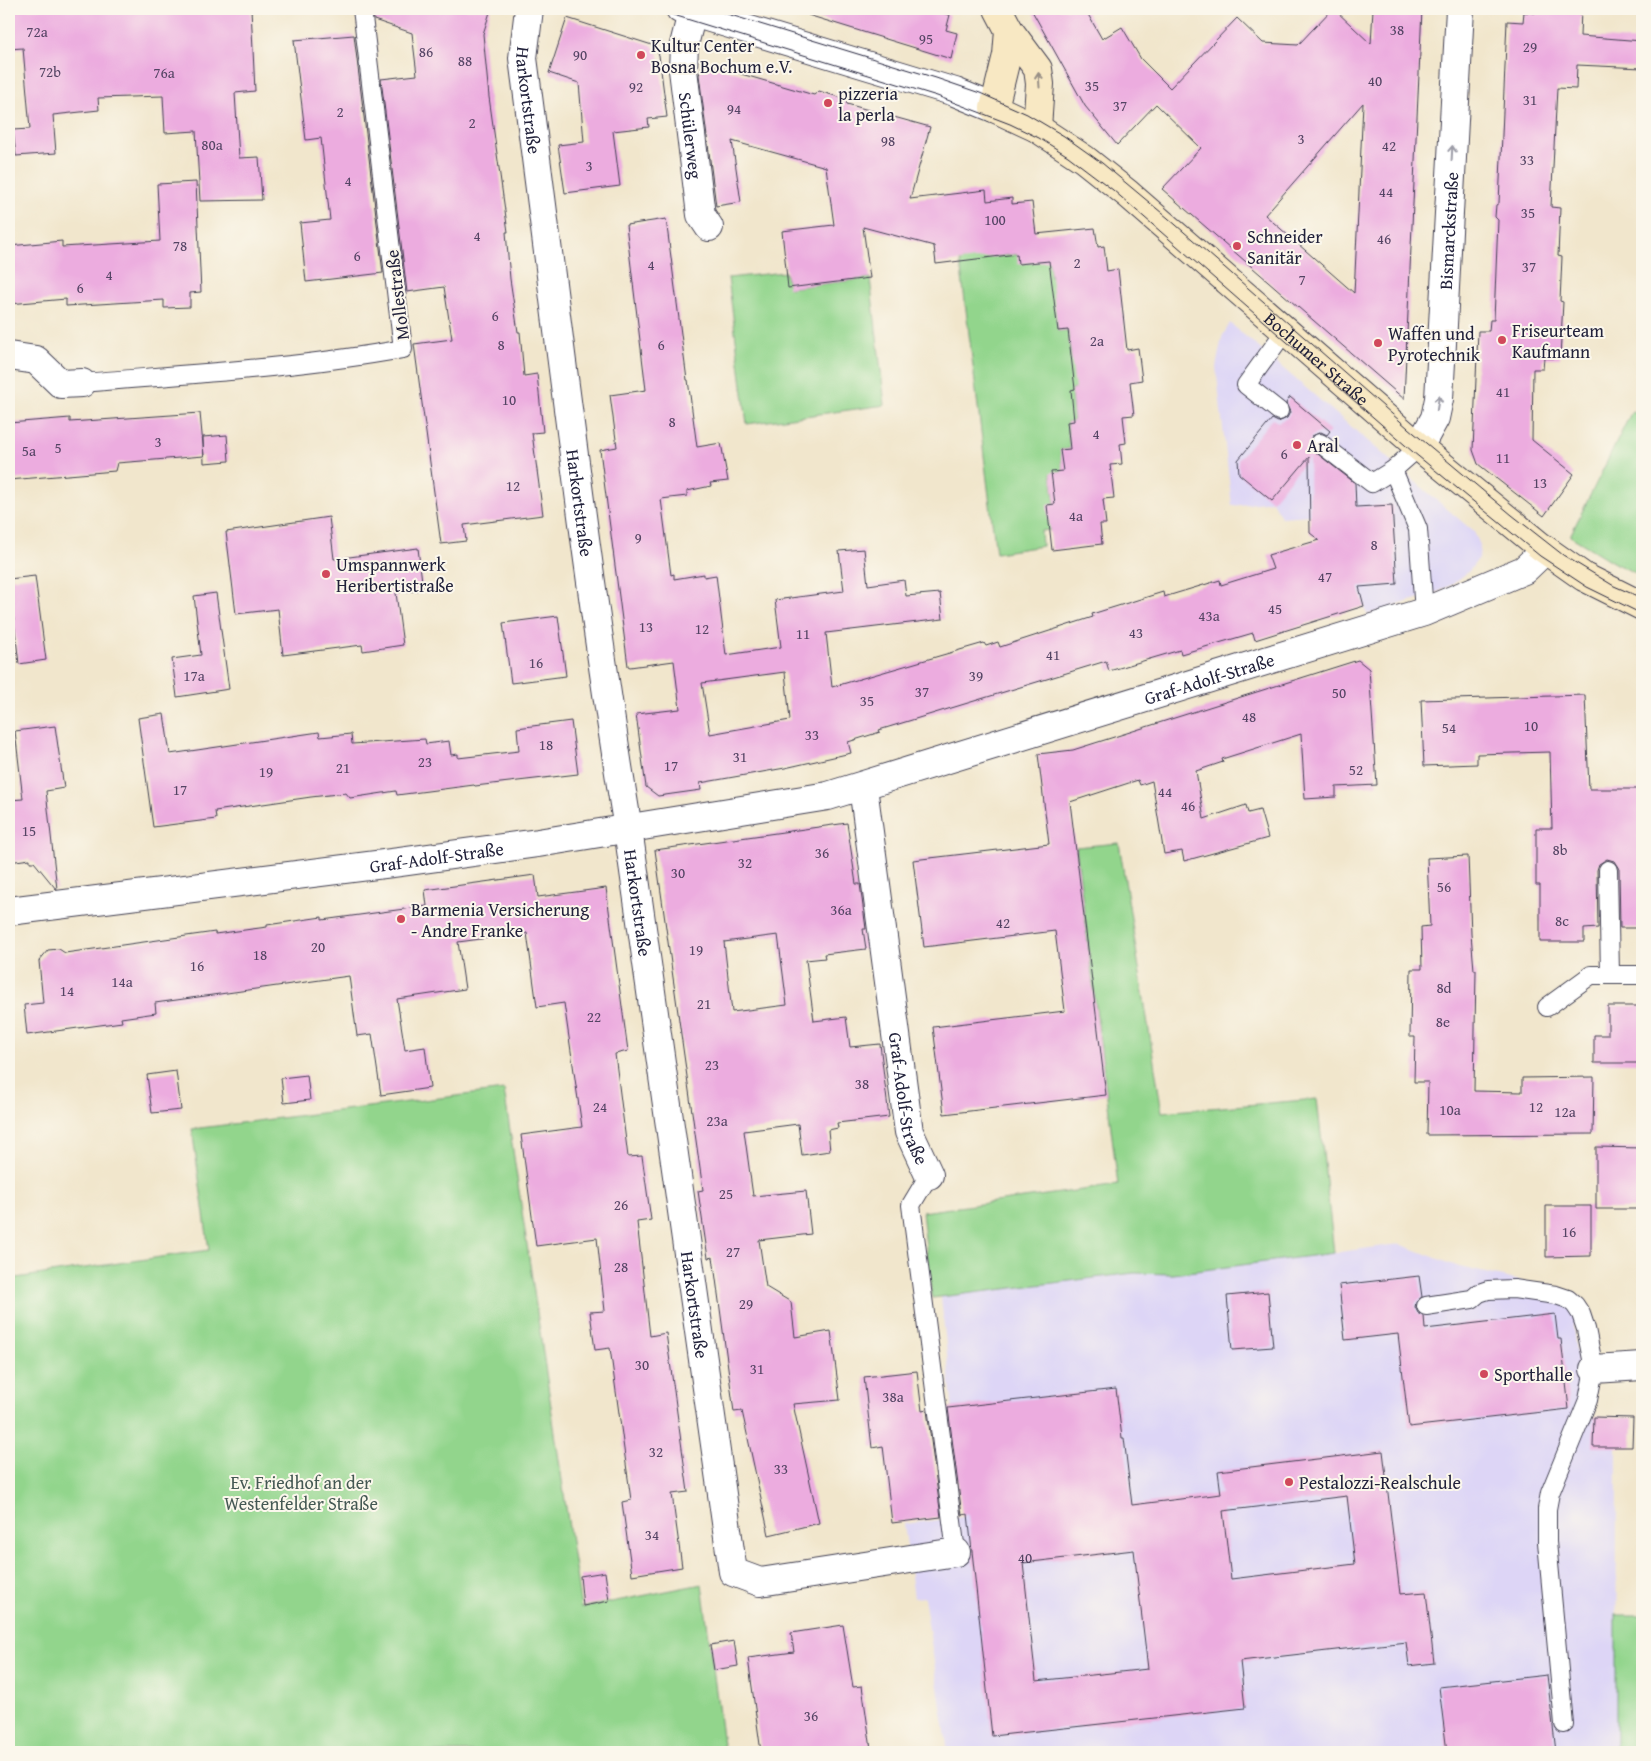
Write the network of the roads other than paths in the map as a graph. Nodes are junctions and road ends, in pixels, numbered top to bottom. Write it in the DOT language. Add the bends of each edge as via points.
graph roads {
  1 [pos="362,9"];
  2 [pos="529,9"];
  3 [pos="1460,9"];
  4 [pos="686,11"];
  5 [pos="1004,19"];
  6 [pos="994,108"];
  7 [pos="1037,128"];
  8 [pos="709,227"];
  9 [pos="1285,331"];
  10 [pos="9,356"];
  11 [pos="82,383"];
  12 [pos="1279,411"];
  13 [pos="1320,443"];
  14 [pos="1419,447"];
  15 [pos="1392,470"];
  16 [pos="1545,550"];
  17 [pos="1642,606"];
  18 [pos="1424,612"];
  19 [pos="863,787"];
  20 [pos="628,829"];
  21 [pos="1608,870"];
  22 [pos="9,911"];
  23 [pos="1610,975"];
  24 [pos="1642,975"];
  25 [pos="1547,1007"];
  26 [pos="929,1175"];
  27 [pos="1426,1306"];
  28 [pos="1642,1366"];
  29 [pos="1594,1369"];
  30 [pos="956,1552"];
  31 [pos="1564,1724"];
  1 -- 11 [label="lane, Mollestraße" via="403,349 244,370"];
  2 -- 20 [label="street, Harkortstraße" via="523,58 606,694"];
  14 -- 3 [label="street, Bismarckstraße, one-way" via="1435,418 1439,399"];
  4 -- 6 [label="street" via="955,92"];
  4 -- 8 [label="street, Schülerweg" via="683,70 701,215"];
  5 -- 6 [label="main road" via="1007,55"];
  7 -- 5 [label="main road, one-way" via="1038,69"];
  6 -- 7 [label="main road, Bochumer Straße"];
  7 -- 9 [label="main road, Bochumer Straße" via="1128,194"];
  9 -- 12 [label="lane" via="1246,384"];
  9 -- 14 [label="main road, Bochumer Straße"];
  10 -- 11 [label="street" via="36,360 60,384"];
  13 -- 15 [label="lane" via="1372,483"];
  14 -- 15 [label="lane"];
  14 -- 16 [label="main road, Bochumer Straße"];
  15 -- 18 [label="lane" via="1418,529"];
  16 -- 17 [label="main road, Bochumer Straße" via="1584,577"];
  16 -- 18 [label="street, Graf-Adolf-Straße" via="1524,570"];
  18 -- 19 [label="street, Graf-Adolf-Straße"];
  19 -- 20 [label="street, Graf-Adolf-Straße" via="828,796"];
  19 -- 26 [label="street, Graf-Adolf-Straße" via="909,1132"];
  20 -- 22 [label="street, Graf-Adolf-Straße" via="400,862"];
  20 -- 30 [label="street, Harkortstraße" via="734,1572 760,1582"];
  21 -- 23 [label="lane"];
  23 -- 24 [label="lane"];
  23 -- 25 [label="lane" via="1591,974"];
  26 -- 30 [label="lane, Graf-Adolf-Straße" via="911,1205"];
  27 -- 29 [label="lane" via="1472,1299 1488,1290 1514,1289 1556,1295 1575,1305 1581,1314"];
  28 -- 29 [label="street"];
  29 -- 31 [label="lane" via="1588,1400 1550,1493 1547,1509 1546,1542"];
}
